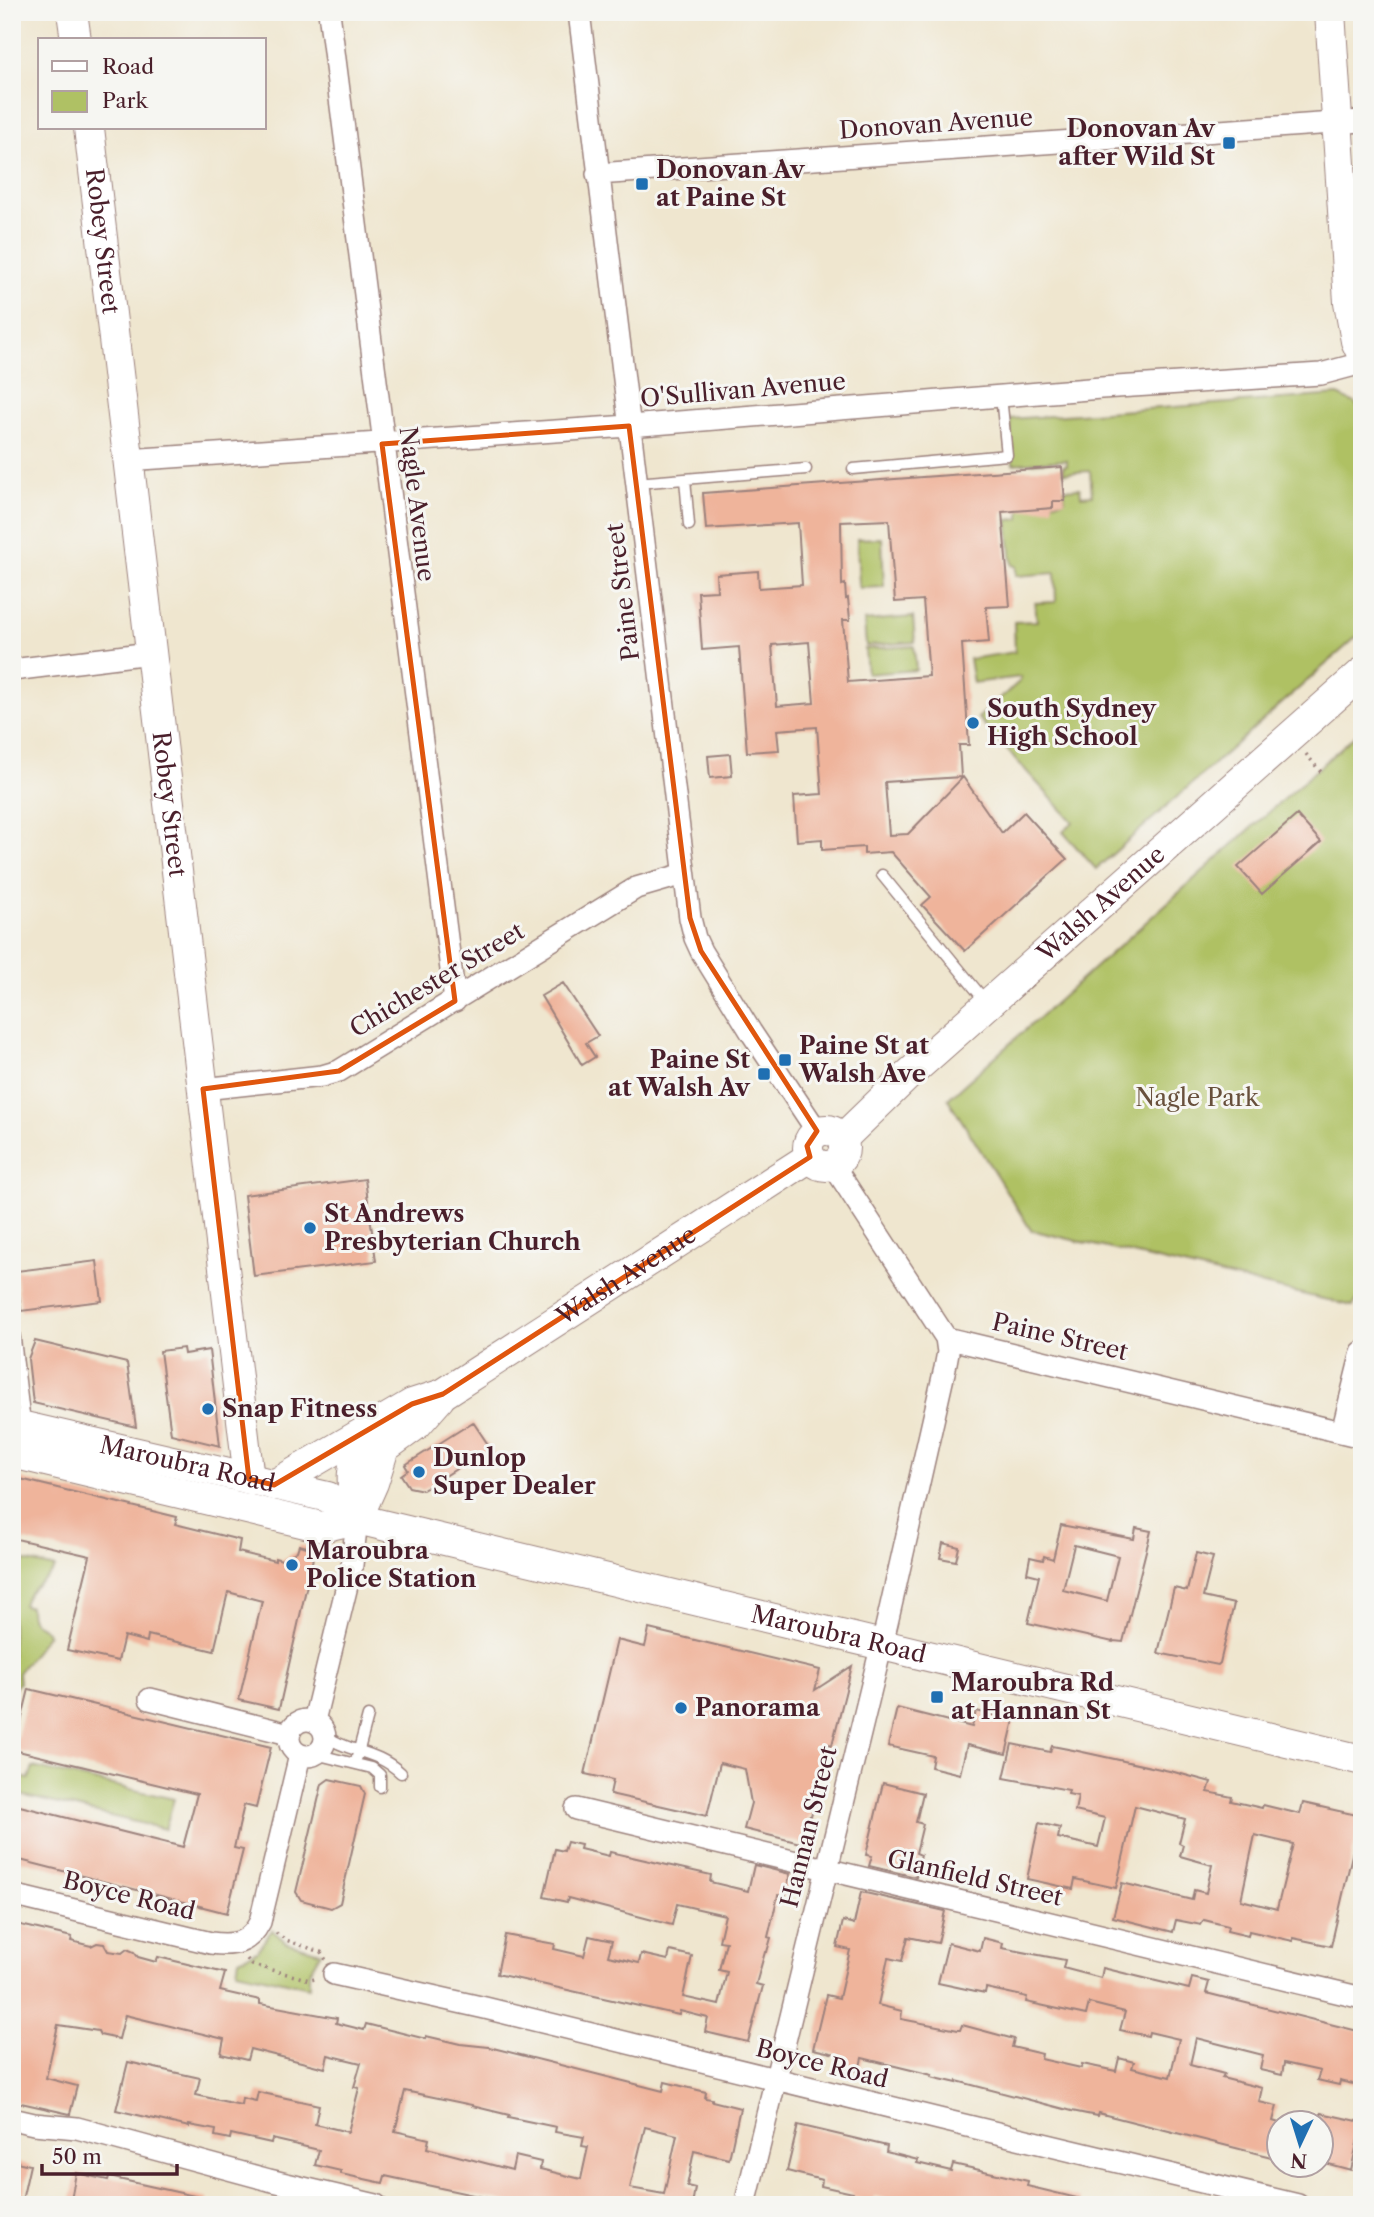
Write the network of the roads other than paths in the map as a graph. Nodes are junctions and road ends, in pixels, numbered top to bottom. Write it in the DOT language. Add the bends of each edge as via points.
graph roads {
  1 [pos="72,12"];
  2 [pos="329,12"];
  3 [pos="579,12"];
  4 [pos="1330,12"];
  5 [pos="76,38"];
  6 [pos="1349,122"];
  7 [pos="89,130"];
  8 [pos="597,174"];
  9 [pos="1362,354"];
  10 [pos="1362,363"];
  11 [pos="1001,396"];
  12 [pos="629,426"];
  13 [pos="382,443"];
  14 [pos="127,460"];
  15 [pos="853,469"];
  16 [pos="806,470"];
  17 [pos="685,479"];
  18 [pos="636,483"];
  19 [pos="689,525"];
  20 [pos="150,653"];
  21 [pos="12,670"];
  22 [pos="1362,673"];
  23 [pos="684,874"];
  24 [pos="882,875"];
  25 [pos="455,1001"];
  26 [pos="987,1004"];
  27 [pos="203,1089"];
  28 [pos="826,1148"];
  29 [pos="12,1314"];
  30 [pos="946,1338"];
  31 [pos="1362,1352"];
  32 [pos="443,1394"];
  33 [pos="365,1432"];
  34 [pos="17,1434"];
  35 [pos="1352,1435"];
  36 [pos="261,1482"];
  37 [pos="357,1519"];
  38 [pos="881,1646"];
  39 [pos="146,1699"];
  40 [pos="368,1716"];
  41 [pos="314,1741"];
  42 [pos="360,1751"];
  43 [pos="1362,1760"];
  44 [pos="350,1762"];
  45 [pos="401,1773"];
  46 [pos="380,1787"];
  47 [pos="576,1809"];
  48 [pos="826,1869"];
  49 [pos="12,1895"];
  50 [pos="334,1974"];
  51 [pos="1362,1998"];
  52 [pos="776,2080"];
  53 [pos="12,2119"];
  54 [pos="376,2205"];
  55 [pos="745,2205"];
  56 [pos="1298,2205"];
  1 -- 5 [label="street"];
  2 -- 13 [label="street, Nagle Avenue"];
  3 -- 8 [label="street, Paine Street"];
  4 -- 6 [label="street"];
  6 -- 8 [label="street, Donovan Avenue"];
  6 -- 9 [label="street" via="1349,302"];
  7 -- 14 [label="street, Robey Street"];
  8 -- 12 [label="street, Paine Street"];
  10 -- 11 [label="street, O'Sullivan Avenue" via="1321,374"];
  11 -- 12 [label="street, O'Sullivan Avenue"];
  11 -- 15 [label="lane" via="1007,455"];
  12 -- 13 [label="street, O'Sullivan Avenue"];
  12 -- 18 [label="street, Paine Street"];
  13 -- 14 [label="street, O'Sullivan Avenue"];
  13 -- 25 [label="street, Nagle Avenue"];
  14 -- 20 [label="street, Robey Street"];
  16 -- 17 [label="lane"];
  17 -- 18 [label="lane"];
  17 -- 19 [label="lane"];
  18 -- 23 [label="street, Paine Street"];
  20 -- 21 [label="street"];
  20 -- 27 [label="street, Robey Street"];
  22 -- 26 [label="street, Walsh Avenue"];
  23 -- 25 [label="street, Chichester Street" via="636,888"];
  23 -- 28 [label="street, Paine Street" via="695,938"];
  24 -- 26 [label="lane"];
  25 -- 27 [label="street, Chichester Street" via="339,1071"];
  26 -- 28 [label="street, Walsh Avenue"];
  27 -- 36 [label="street, Robey Street"];
  28 -- 30 [label="street, Paine Street"];
  28 -- 32 [label="street, Walsh Avenue"];
  29 -- 34 [label="lane"];
  30 -- 35 [label="street, Paine Street"];
  30 -- 38 [label="street, Hannan Street" via="945,1368"];
  31 -- 35 [label="street"];
  32 -- 33 [label="street, Walsh Avenue" via="412,1404"];
  32 -- 37 [label="street, Walsh Avenue" via="418,1424 384,1448"];
  33 -- 36 [label="street, Walsh Avenue"];
  33 -- 37 [label="street" via="351,1478"];
  34 -- 36 [label="street, Maroubra Road"];
  34 -- 37 [label="street, Maroubra Road" via="322,1527"];
  36 -- 37 [label="street, Maroubra Road" via="328,1497"];
  37 -- 38 [label="street, Maroubra Road"];
  37 -- 41 [label="street" via="352,1565"];
  38 -- 43 [label="street, Maroubra Road"];
  38 -- 48 [label="street, Hannan Street"];
  39 -- 41 [label="street" via="289,1734 298,1722"];
  40 -- 42 [label="lane"];
  41 -- 42 [label="lane"];
  41 -- 44 [label="lane"];
  41 -- 49 [label="street, Boyce Road" via="260,1922 250,1937 234,1945 211,1943"];
  42 -- 44 [label="lane"];
  42 -- 45 [label="lane" via="385,1759"];
  44 -- 46 [label="lane" via="377,1771"];
  47 -- 48 [label="street, Glanfield Street"];
  48 -- 51 [label="street, Glanfield Street"];
  48 -- 52 [label="street, Hannan Street"];
  50 -- 52 [label="street, Boyce Road"];
  52 -- 55 [label="street, Hannan Street"];
  52 -- 56 [label="street, Boyce Road"];
  53 -- 54 [label="street" via="76,2128"];
}
